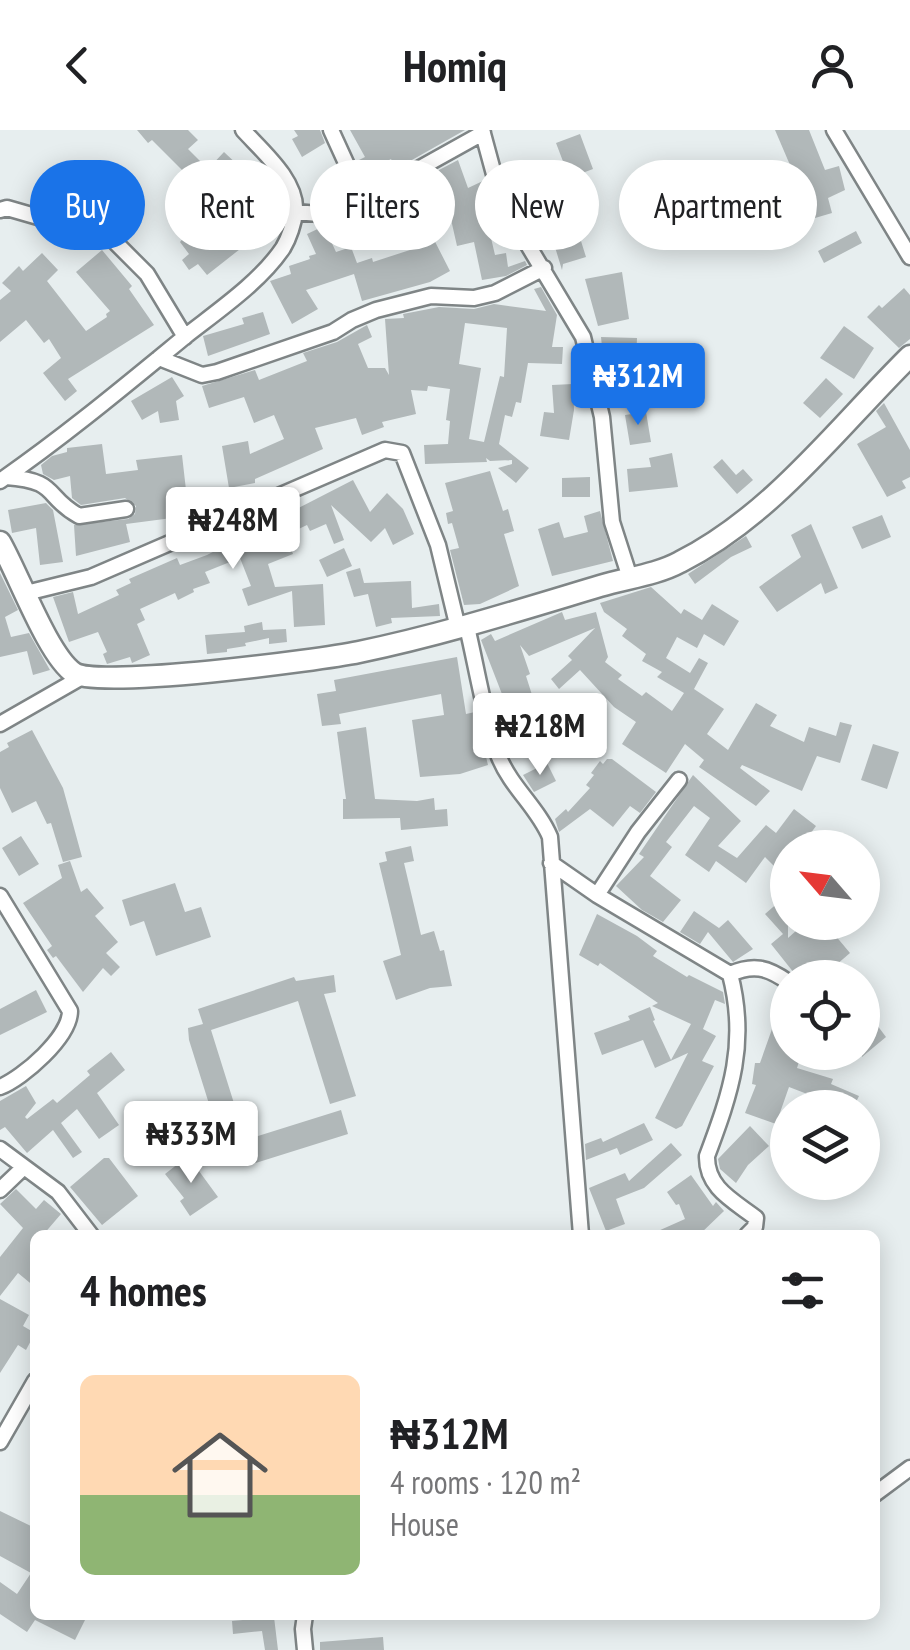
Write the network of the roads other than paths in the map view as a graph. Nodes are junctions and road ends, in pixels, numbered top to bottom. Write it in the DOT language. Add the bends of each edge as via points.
graph roads {
  1 [pos="244,130"];
  2 [pos="331,130"];
  3 [pos="834,130"];
  4 [pos="483,131"];
  5 [pos="345,160"];
  6 [pos="431,160"];
  7 [pos="0,210"];
  8 [pos="295,212"];
  9 [pos="310,213"];
  10 [pos="910,258"];
  11 [pos="544,268"];
  12 [pos="185,337"];
  13 [pos="910,356"];
  14 [pos="159,358"];
  15 [pos="3,479"];
  16 [pos="126,509"];
  17 [pos="0,542"];
  18 [pos="630,578"];
  19 [pos="26,593"];
  20 [pos="462,628"];
  21 [pos="82,677"];
  22 [pos="0,724"];
  23 [pos="679,780"];
  24 [pos="551,863"];
  25 [pos="597,895"];
  26 [pos="0,896"];
  27 [pos="770,972"];
  28 [pos="730,974"];
  29 [pos="0,1087"];
  30 [pos="0,1150"];
  31 [pos="24,1167"];
  32 [pos="0,1190"];
  33 [pos="87,1230"];
  34 [pos="581,1230"];
  35 [pos="753,1230"];
  36 [pos="30,1389"];
  37 [pos="0,1442"];
  38 [pos="910,1468"];
  39 [pos="880,1490"];
  40 [pos="304,1620"];
  41 [pos="305,1650"];
  1 -- 8 [label="street" via="295,196"];
  2 -- 5 [label="street"];
  3 -- 10 [label="street"];
  4 -- 6 [label="street"];
  4 -- 11 [label="street" via="501,200"];
  7 -- 12 [label="street" via="111,238 148,274"];
  8 -- 9 [label="street"];
  8 -- 12 [label="street" via="283,247 264,269"];
  11 -- 14 [label="street" via="495,293 431,296 376,310 217,372 202,375"];
  11 -- 18 [label="street" via="583,337 602,416 612,522"];
  12 -- 14 [label="street"];
  13 -- 18 [label="street" via="812,461 741,522 678,564"];
  14 -- 15 [label="street"];
  15 -- 16 [label="street" via="33,479 79,516"];
  17 -- 19 [label="street"];
  18 -- 20 [label="street"];
  19 -- 20 [label="street" via="91,578 394,449 402,452 438,545"];
  19 -- 21 [label="street" via="58,656"];
  20 -- 21 [label="street" via="356,652"];
  20 -- 24 [label="street" via="500,759 542,820"];
  21 -- 22 [label="street"];
  23 -- 25 [label="street"];
  24 -- 25 [label="street"];
  24 -- 34 [label="street"];
  25 -- 28 [label="street"];
  26 -- 29 [label="street" via="70,1010 62,1033 18,1080"];
  27 -- 28 [label="street" via="748,966"];
  28 -- 35 [label="street" via="738,1046 731,1093 706,1167 720,1190 756,1218"];
  30 -- 31 [label="street"];
  31 -- 32 [label="street"];
  31 -- 33 [label="street" via="58,1192"];
  36 -- 37 [label="street"];
  38 -- 39 [label="street"];
  40 -- 41 [label="street"];
}
